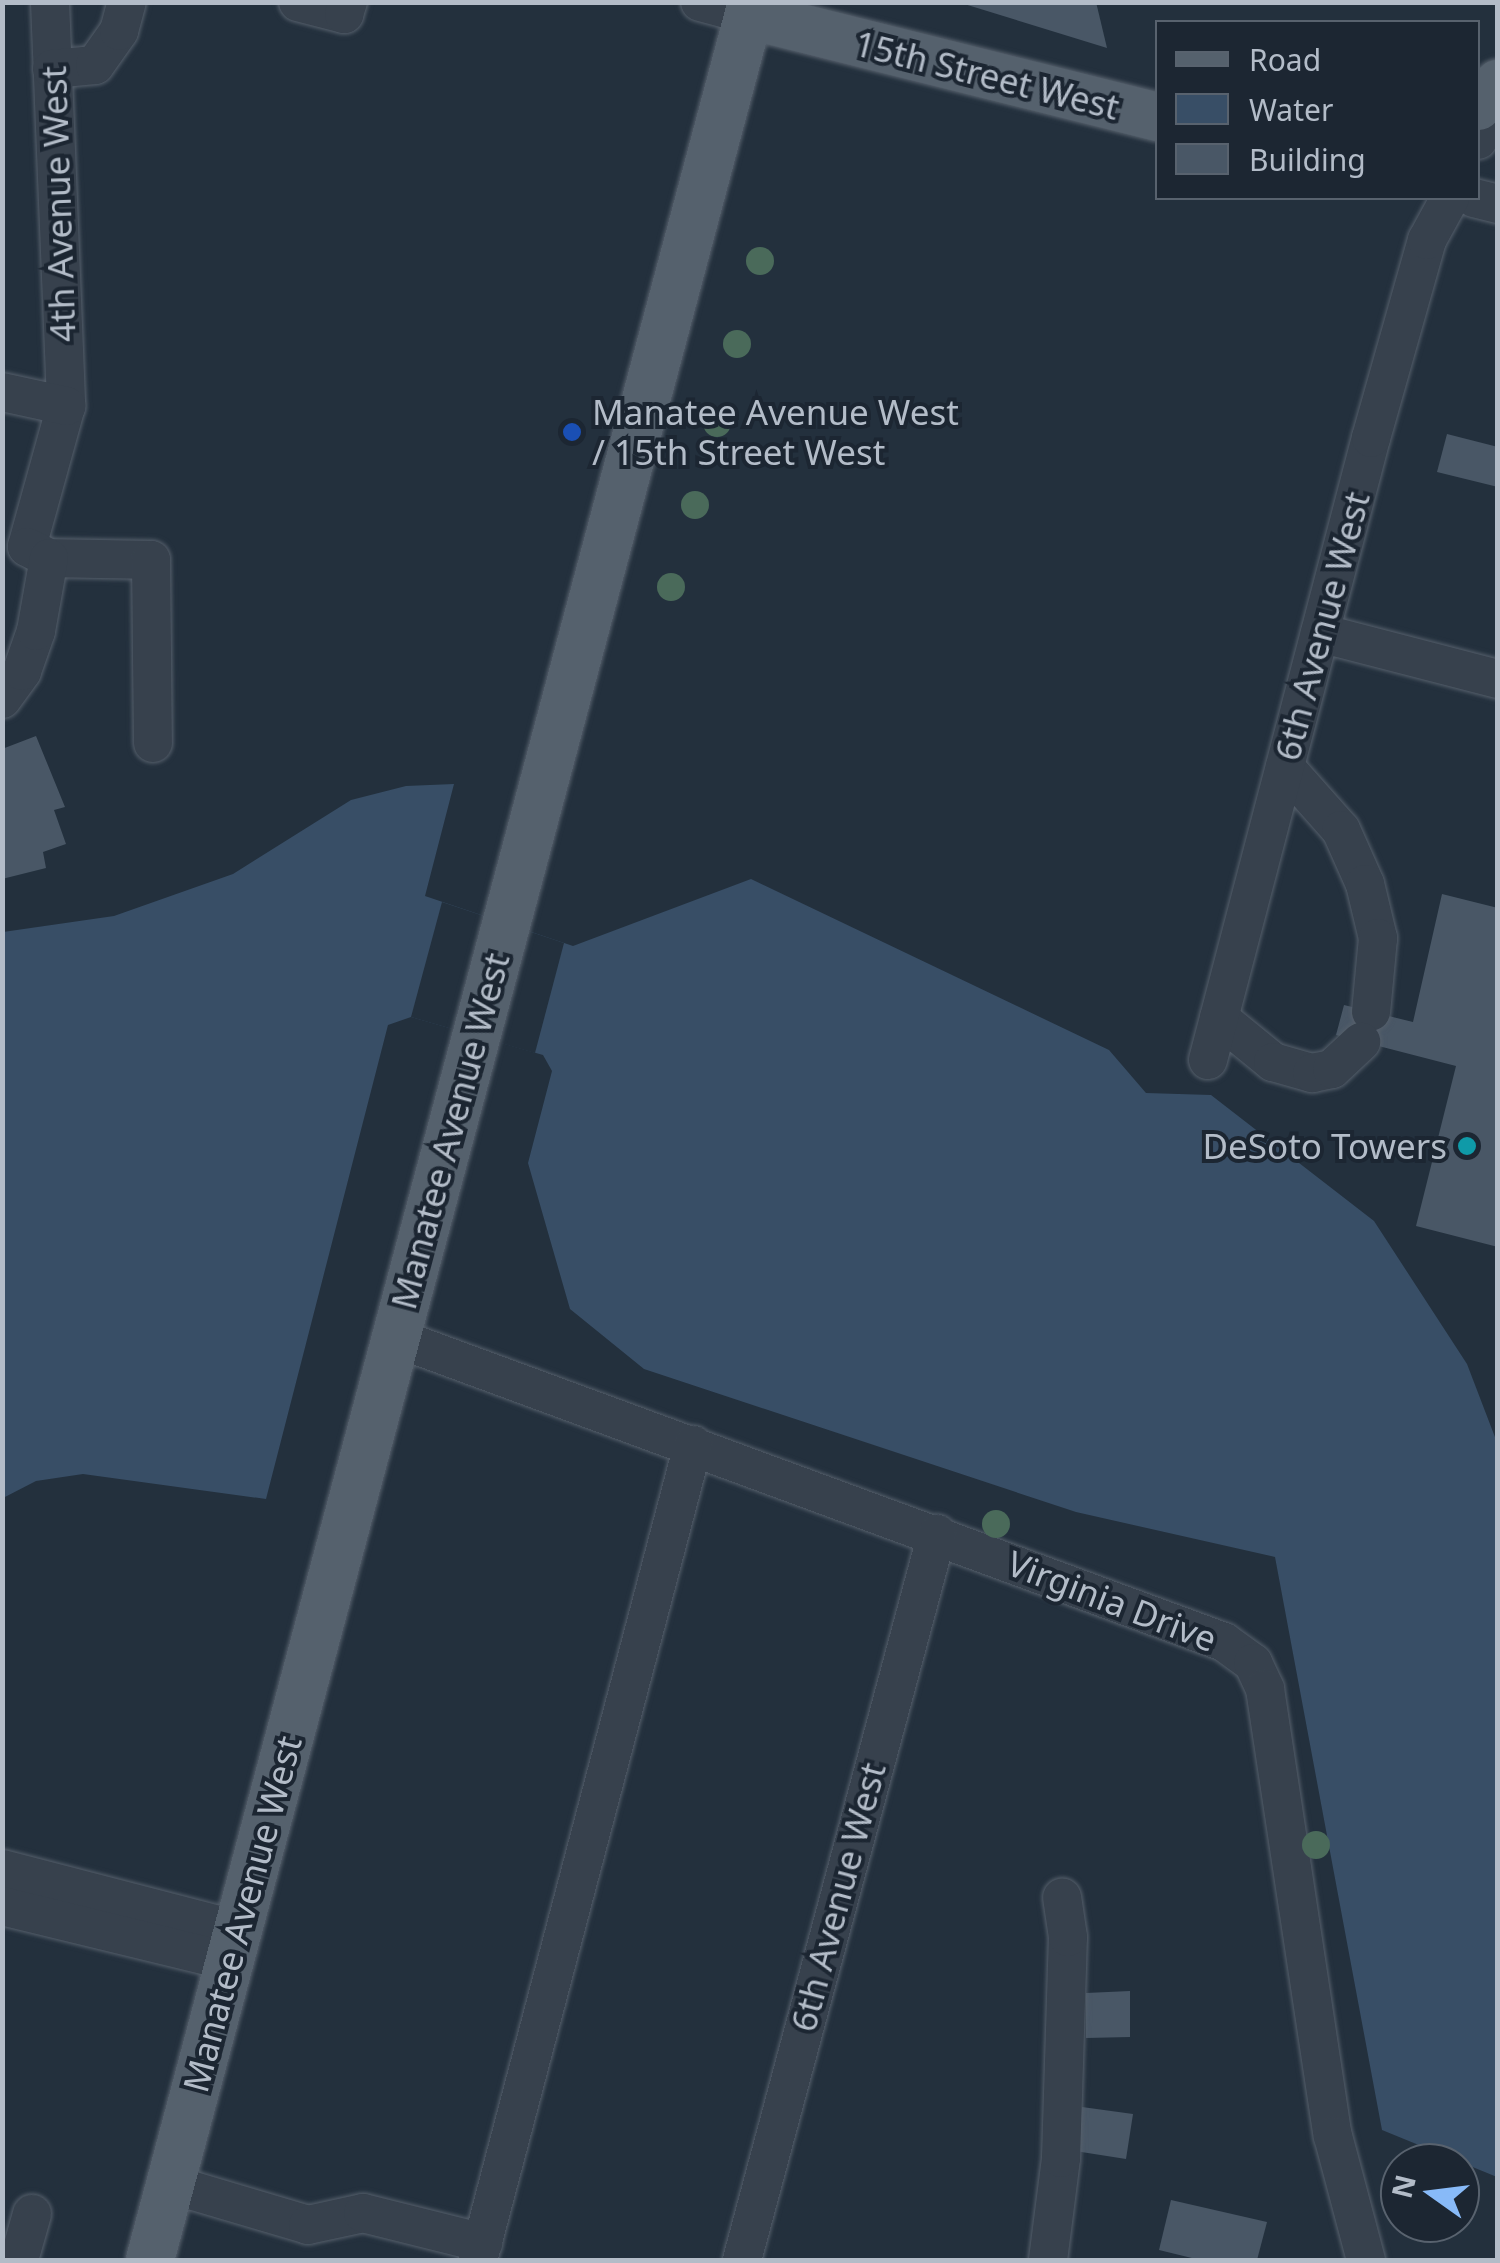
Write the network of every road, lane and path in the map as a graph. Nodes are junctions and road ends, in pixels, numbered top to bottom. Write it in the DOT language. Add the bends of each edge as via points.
graph roads {
  1 [pos="50,2"];
  2 [pos="127,2"];
  3 [pos="298,2"];
  4 [pos="348,2"];
  5 [pos="700,2"];
  6 [pos="750,9"];
  7 [pos="52,69"];
  8 [pos="1498,84"];
  9 [pos="1498,97"];
  10 [pos="1480,104"];
  11 [pos="1155,116"];
  12 [pos="1480,136"];
  13 [pos="1449,200"];
  14 [pos="16,396"];
  15 [pos="66,406"];
  16 [pos="26,551"];
  17 [pos="1320,634"];
  18 [pos="1498,679"];
  19 [pos="2,700"];
  20 [pos="153,743"];
  21 [pos="1285,767"];
  22 [pos="1219,1018"];
  23 [pos="1208,1060"];
  24 [pos="394,1337"];
  25 [pos="693,1445"];
  26 [pos="937,1534"];
  27 [pos="2,1869"];
  28 [pos="1062,1897"];
  29 [pos="2,1906"];
  30 [pos="234,1946"];
  31 [pos="170,2184"];
  32 [pos="32,2214"];
  33 [pos="480,2252"];
  34 [pos="19,2260"];
  35 [pos="150,2260"];
  36 [pos="742,2260"];
  37 [pos="1048,2260"];
  38 [pos="1366,2260"];
  1 -- 7 [label="street, 4th Avenue West"];
  2 -- 7 [label="street" via="119,31 95,65"];
  3 -- 4 [label="street" via="344,14"];
  5 -- 6 [label="street, 15th Street West"];
  6 -- 11 [label="main road, 15th Street West"];
  6 -- 24 [label="main road, Manatee Avenue West"];
  7 -- 15 [label="street, 4th Avenue West"];
  8 -- 10 [label="main road"];
  9 -- 12 [label="street"];
  13 -- 17 [label="street, 6th Avenue West" via="1427,240"];
  14 -- 15 [label="street"];
  15 -- 16 [label="street, 4th Avenue West"];
  16 -- 19 [label="street, 4th Avenue West" via="32,641"];
  16 -- 20 [label="street" via="151,560"];
  17 -- 18 [label="street"];
  17 -- 21 [label="street, 6th Avenue West"];
  21 -- 22 [label="street, 6th Avenue West"];
  21 -- 22 [label="street" via="1341,830 1366,884 1378,938 1366,1027 1319,1074 1273,1062"];
  22 -- 23 [label="street, 6th Avenue West"];
  24 -- 25 [label="street, Virginia Drive"];
  24 -- 30 [label="main road, Manatee Avenue West"];
  25 -- 26 [label="street, Virginia Drive"];
  25 -- 33 [label="street"];
  26 -- 36 [label="street, 6th Avenue West"];
  26 -- 38 [label="street, Virginia Drive" via="1224,1642 1253,1663 1266,1690 1333,2136"];
  27 -- 30 [label="street"];
  28 -- 37 [label="street" via="1068,1937 1061,2158"];
  29 -- 30 [label="street"];
  30 -- 31 [label="main road, Manatee Avenue West"];
  31 -- 33 [label="street" via="308,2225 363,2213"];
  31 -- 35 [label="main road, Manatee Avenue West"];
  32 -- 34 [label="street"];
}
